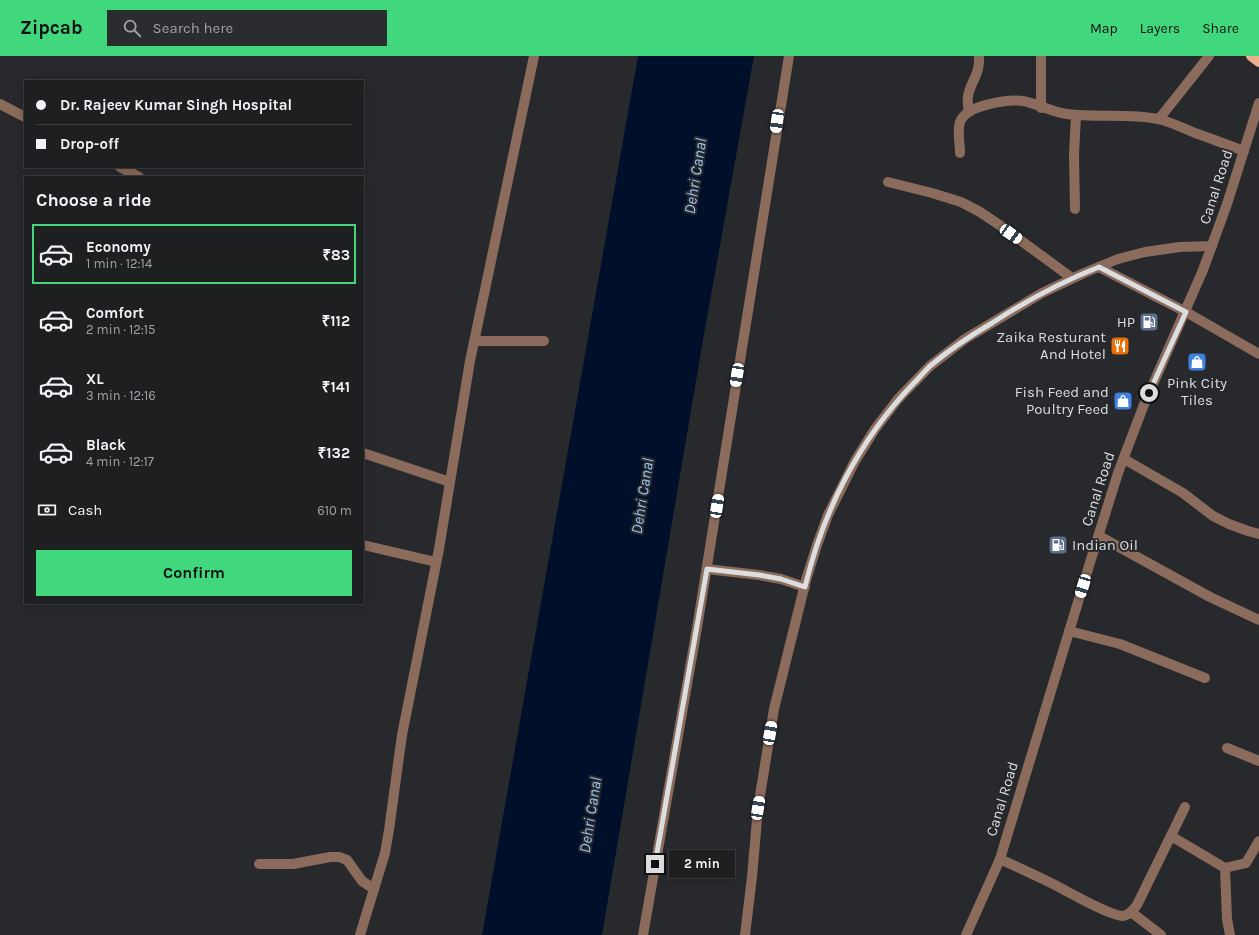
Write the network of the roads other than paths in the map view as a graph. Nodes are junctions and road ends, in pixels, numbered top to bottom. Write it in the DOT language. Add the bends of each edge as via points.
graph roads {
  1 [pos="534,56"];
  2 [pos="789,56"];
  3 [pos="979,56"];
  4 [pos="1042,56"];
  5 [pos="1209,56"];
  6 [pos="1251,56"];
  7 [pos="1259,62"];
  8 [pos="1259,103"];
  9 [pos="0,104"];
  10 [pos="1041,108"];
  11 [pos="969,112"];
  12 [pos="1076,115"];
  13 [pos="24,116"];
  14 [pos="1159,119"];
  15 [pos="1244,151"];
  16 [pos="960,153"];
  17 [pos="122,168"];
  18 [pos="136,176"];
  19 [pos="888,182"];
  20 [pos="1074,209"];
  21 [pos="1212,246"];
  22 [pos="1099,267"];
  23 [pos="1072,278"];
  24 [pos="1186,312"];
  25 [pos="474,341"];
  26 [pos="544,341"];
  27 [pos="1259,354"];
  28 [pos="364,453"];
  29 [pos="1124,459"];
  30 [pos="450,482"];
  31 [pos="1259,534"];
  32 [pos="1099,536"];
  33 [pos="364,545"];
  34 [pos="436,562"];
  35 [pos="707,569"];
  36 [pos="805,587"];
  37 [pos="1259,620"];
  38 [pos="1069,631"];
  39 [pos="1205,678"];
  40 [pos="1227,748"];
  41 [pos="1259,761"];
  42 [pos="1185,807"];
  43 [pos="1171,836"];
  44 [pos="1259,841"];
  45 [pos="1000,859"];
  46 [pos="259,864"];
  47 [pos="1225,868"];
  48 [pos="374,889"];
  49 [pos="1131,912"];
  50 [pos="360,935"];
  51 [pos="643,935"];
  52 [pos="745,935"];
  53 [pos="966,935"];
  54 [pos="1161,935"];
  55 [pos="1230,935"];
  1 -- 25 [label="street"];
  2 -- 35 [label="street"];
  3 -- 11 [label="street" via="978,72 968,94"];
  4 -- 10 [label="street"];
  5 -- 14 [label="street"];
  6 -- 7 [label="main road"];
  8 -- 15 [label="street, Canal Road"];
  9 -- 13 [label="street"];
  10 -- 11 [label="street" via="1011,100"];
  10 -- 12 [label="street"];
  11 -- 16 [label="street" via="960,124"];
  12 -- 14 [label="street"];
  12 -- 20 [label="street"];
  14 -- 15 [label="street"];
  15 -- 21 [label="street, Canal Road"];
  17 -- 18 [label="street"];
  19 -- 23 [label="street" via="961,202 1001,226"];
  21 -- 22 [label="street" via="1145,252"];
  21 -- 24 [label="street, Canal Road"];
  22 -- 23 [label="street"];
  22 -- 24 [label="street"];
  23 -- 36 [label="street" via="965,339 930,366 898,400 854,461 828,515"];
  24 -- 27 [label="street"];
  24 -- 29 [label="street, Canal Road" via="1143,407"];
  25 -- 26 [label="street"];
  25 -- 30 [label="street"];
  28 -- 30 [label="street"];
  29 -- 31 [label="street" via="1183,493 1228,524"];
  29 -- 32 [label="street, Canal Road"];
  30 -- 34 [label="street"];
  32 -- 37 [label="street" via="1210,597"];
  32 -- 38 [label="street, Canal Road"];
  33 -- 34 [label="street"];
  34 -- 48 [label="street" via="402,735 389,830"];
  35 -- 36 [label="street" via="781,579"];
  35 -- 51 [label="street"];
  36 -- 52 [label="street" via="768,743 758,808"];
  38 -- 39 [label="street" via="1120,644"];
  38 -- 45 [label="street, Canal Road"];
  40 -- 41 [label="street"];
  42 -- 43 [label="street"];
  43 -- 47 [label="street"];
  43 -- 49 [label="street" via="1137,905"];
  44 -- 47 [label="street" via="1246,863"];
  45 -- 49 [label="street" via="1117,915 1124,916"];
  45 -- 53 [label="street, Canal Road"];
  46 -- 48 [label="street" via="293,864 339,857 347,860 362,882"];
  47 -- 55 [label="street"];
  48 -- 50 [label="street"];
  49 -- 54 [label="street"];
}
